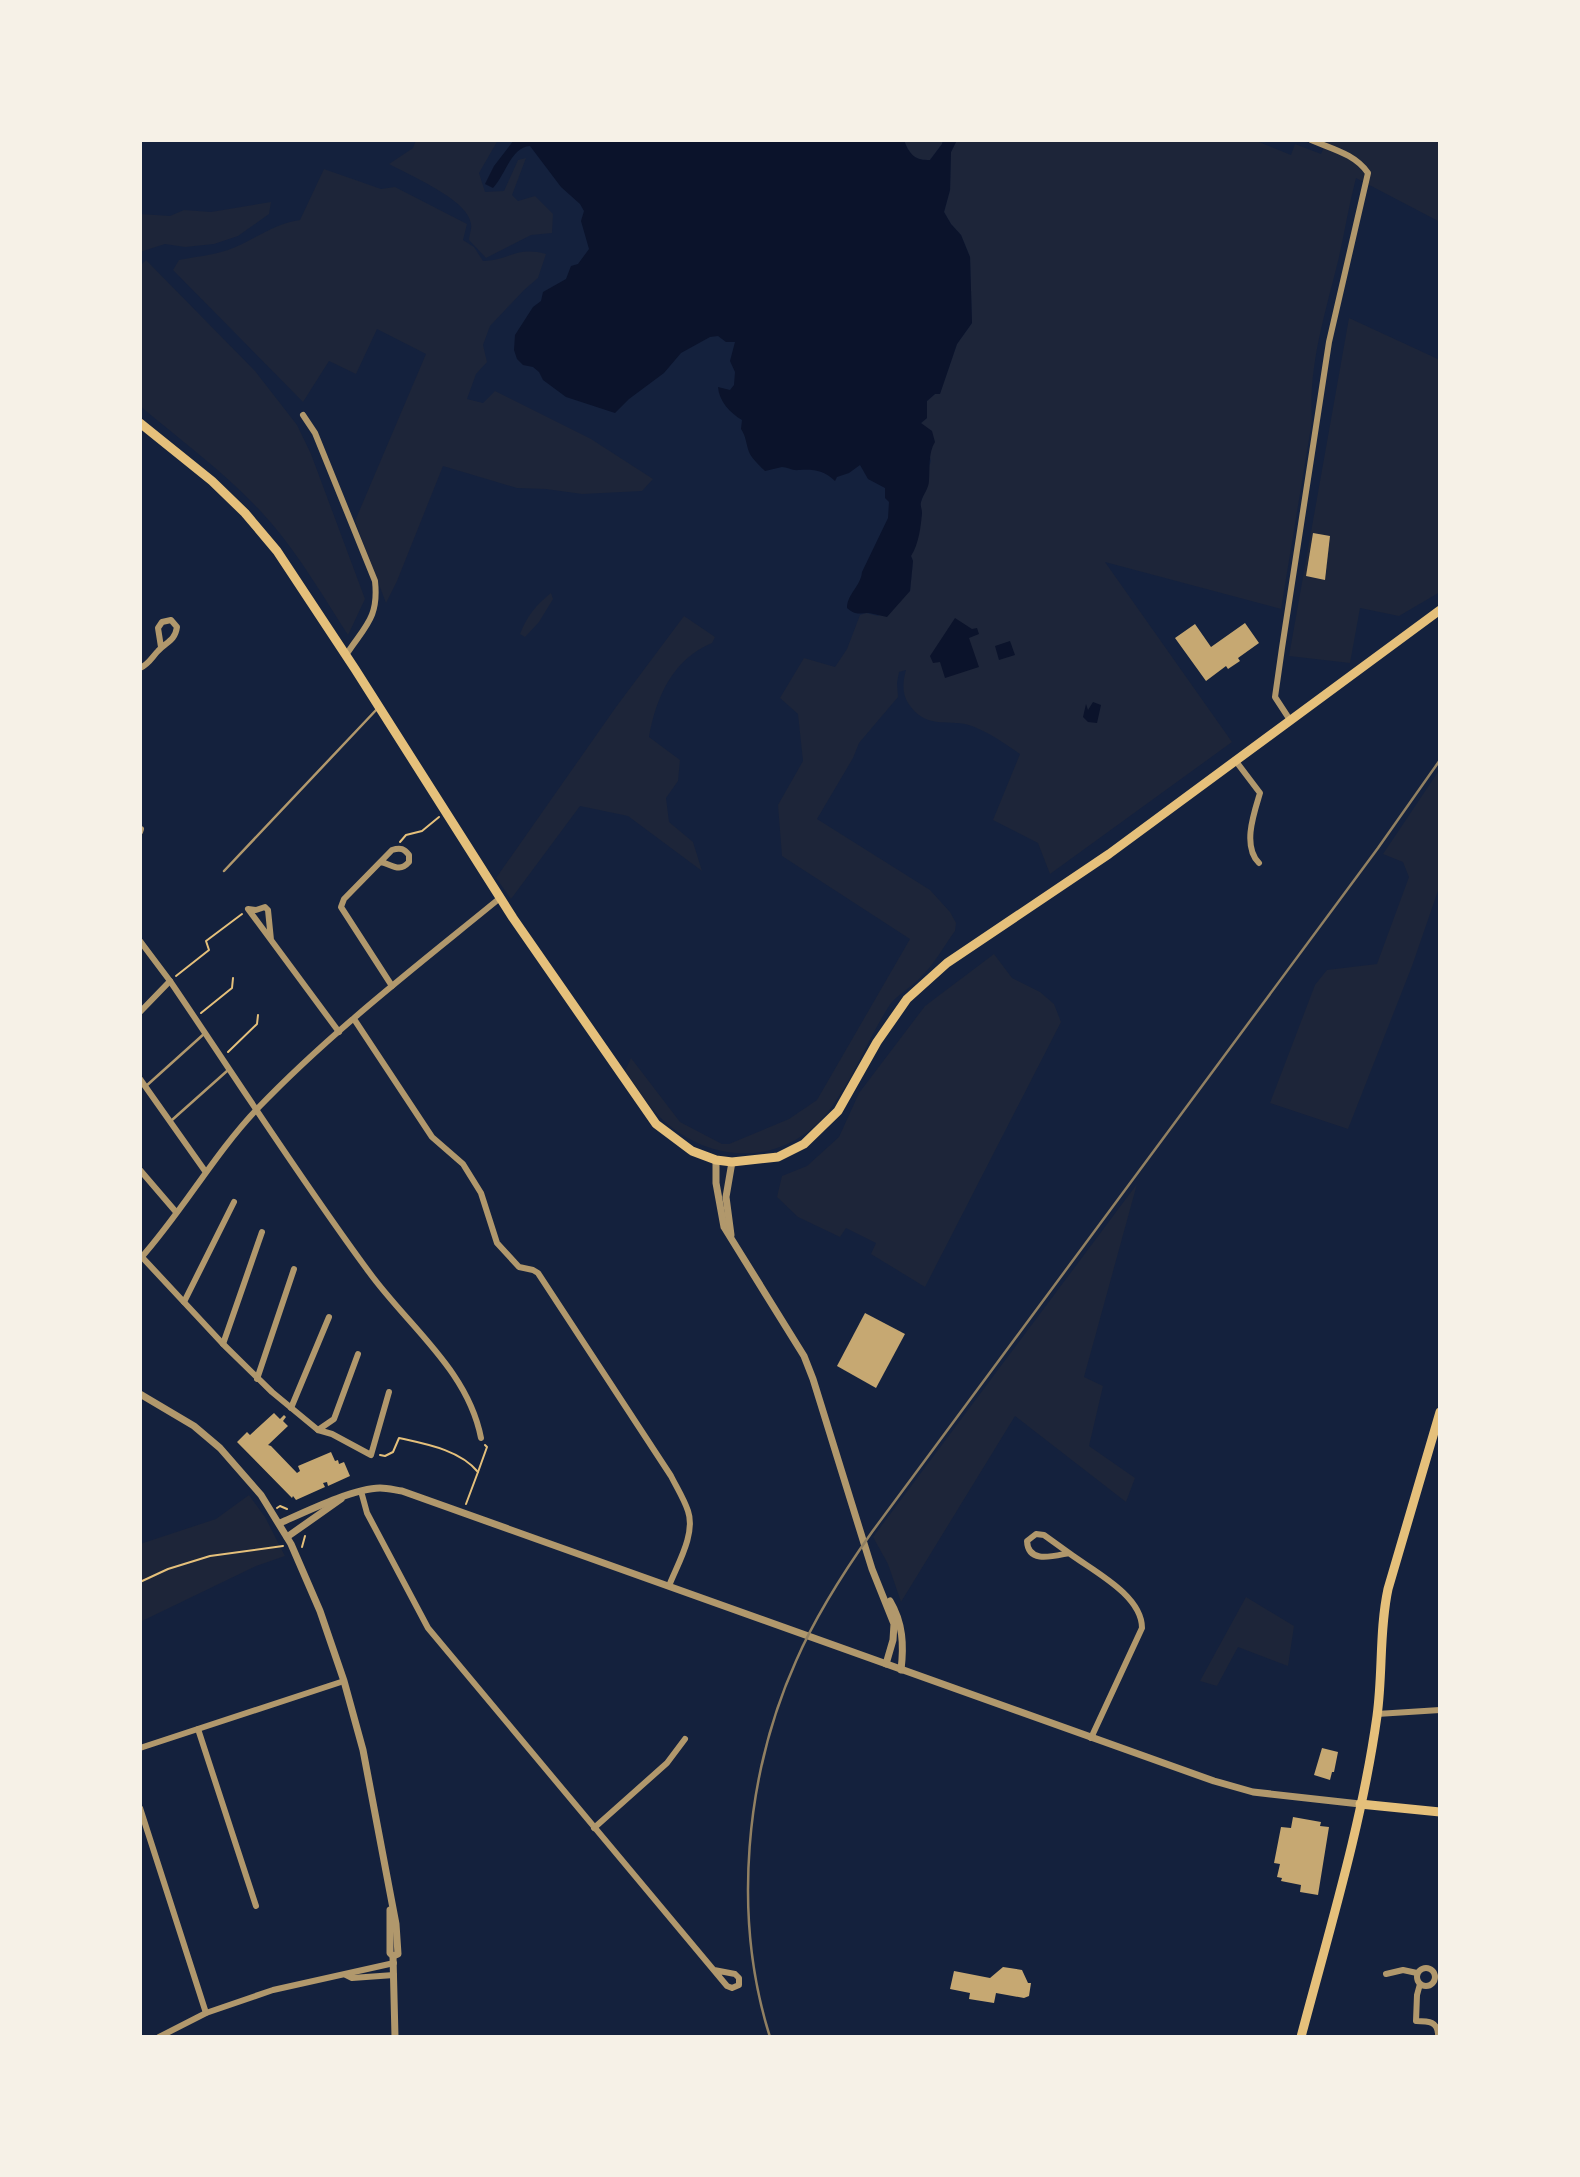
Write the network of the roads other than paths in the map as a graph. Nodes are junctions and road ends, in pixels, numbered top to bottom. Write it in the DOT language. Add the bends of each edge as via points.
graph roads {
  1 [pos="1311,140"];
  2 [pos="303,415"];
  3 [pos="140,423"];
  4 [pos="1440,610"];
  5 [pos="161,647"];
  6 [pos="346,655"];
  7 [pos="140,668"];
  8 [pos="379,707"];
  9 [pos="1290,720"];
  10 [pos="1235,760"];
  11 [pos="381,862"];
  12 [pos="1259,863"];
  13 [pos="224,871"];
  14 [pos="500,898"];
  15 [pos="271,940"];
  16 [pos="140,941"];
  17 [pos="170,981"];
  18 [pos="392,986"];
  19 [pos="140,1012"];
  20 [pos="354,1019"];
  21 [pos="339,1032"];
  22 [pos="205,1033"];
  23 [pos="230,1069"];
  24 [pos="140,1079"];
  25 [pos="145,1087"];
  26 [pos="257,1109"];
  27 [pos="170,1123"];
  28 [pos="716,1160"];
  29 [pos="733,1163"];
  30 [pos="140,1170"];
  31 [pos="205,1171"];
  32 [pos="233,1202"];
  33 [pos="176,1212"];
  34 [pos="262,1233"];
  35 [pos="732,1242"];
  36 [pos="141,1257"];
  37 [pos="294,1269"];
  38 [pos="184,1302"];
  39 [pos="328,1317"];
  40 [pos="223,1344"];
  41 [pos="358,1354"];
  42 [pos="257,1379"];
  43 [pos="389,1392"];
  44 [pos="140,1394"];
  45 [pos="291,1408"];
  46 [pos="1440,1412"];
  47 [pos="318,1430"];
  48 [pos="481,1438"];
  49 [pos="361,1491"];
  50 [pos="342,1499"];
  51 [pos="280,1523"];
  52 [pos="290,1544"];
  53 [pos="1069,1553"];
  54 [pos="669,1586"];
  55 [pos="882,1589"];
  56 [pos="886,1664"];
  57 [pos="901,1670"];
  58 [pos="344,1681"];
  59 [pos="1440,1710"];
  60 [pos="1377,1714"];
  61 [pos="198,1728"];
  62 [pos="1091,1738"];
  63 [pos="685,1739"];
  64 [pos="140,1748"];
  65 [pos="1360,1804"];
  66 [pos="140,1808"];
  67 [pos="1440,1812"];
  68 [pos="594,1828"];
  69 [pos="256,1906"];
  70 [pos="394,1960"];
  71 [pos="714,1970"];
  72 [pos="1417,1973"];
  73 [pos="1386,1974"];
  74 [pos="346,1975"];
  75 [pos="394,1975"];
  76 [pos="1438,1977"];
  77 [pos="1420,1984"];
  78 [pos="206,2013"];
  79 [pos="159,2037"];
  80 [pos="395,2037"];
  81 [pos="1301,2037"];
  82 [pos="1438,2037"];
  1 -- 9 [label="street" via="1350,156 1368,173 1329,342 1275,697"];
  2 -- 6 [label="street" via="315,433 377,597 375,612"];
  3 -- 6 [label="main road" via="212,481 270,542"];
  4 -- 9 [label="main road"];
  5 -- 7 [label="street"];
  6 -- 8 [label="main road"];
  8 -- 13 [label="lane"];
  8 -- 14 [label="main road"];
  9 -- 10 [label="main road"];
  10 -- 12 [label="street" via="1260,793 1250,842"];
  10 -- 29 [label="main road" via="1109,854 972,944 923,984 884,1030 838,1111 804,1144 778,1157"];
  11 -- 11 [label="street" via="399,848 410,855 404,868"];
  11 -- 18 [label="street" via="341,907"];
  14 -- 18 [label="street"];
  14 -- 28 [label="main road" via="656,1124 692,1151"];
  15 -- 15 [label="street" via="248,909 268,910"];
  15 -- 21 [label="street"];
  16 -- 17 [label="street"];
  17 -- 19 [label="street"];
  17 -- 22 [label="street"];
  18 -- 20 [label="street"];
  20 -- 21 [label="street"];
  20 -- 54 [label="street" via="432,1137 463,1164 481,1194 497,1243 519,1267 538,1273 671,1476 690,1520"];
  21 -- 26 [label="street"];
  22 -- 23 [label="street"];
  22 -- 25 [label="lane"];
  23 -- 26 [label="street"];
  23 -- 27 [label="lane"];
  24 -- 25 [label="street"];
  25 -- 27 [label="street"];
  26 -- 31 [label="street"];
  26 -- 48 [label="street" via="374,1279 457,1379 477,1414"];
  27 -- 31 [label="street"];
  28 -- 29 [label="main road"];
  28 -- 35 [label="street" via="719,1211"];
  29 -- 35 [label="street" via="726,1197"];
  30 -- 33 [label="street"];
  31 -- 33 [label="street"];
  32 -- 38 [label="street"];
  33 -- 36 [label="street"];
  34 -- 40 [label="street"];
  35 -- 55 [label="street" via="804,1356"];
  36 -- 38 [label="street"];
  37 -- 42 [label="street"];
  38 -- 40 [label="street"];
  39 -- 45 [label="street"];
  40 -- 42 [label="street"];
  41 -- 47 [label="street" via="334,1419"];
  42 -- 45 [label="street"];
  43 -- 47 [label="street" via="371,1455"];
  44 -- 51 [label="street" via="194,1426 220,1448"];
  45 -- 47 [label="street"];
  46 -- 60 [label="main road" via="1385,1605"];
  49 -- 50 [label="street"];
  49 -- 54 [label="street" via="402,1491"];
  49 -- 68 [label="street" via="367,1513 428,1629"];
  50 -- 51 [label="street"];
  50 -- 52 [label="street" via="306,1524"];
  51 -- 52 [label="street"];
  52 -- 58 [label="street"];
  53 -- 53 [label="street" via="1041,1558 1031,1554 1027,1541 1036,1534 1044,1535"];
  53 -- 62 [label="street" via="1129,1597 1142,1622"];
  54 -- 56 [label="street"];
  55 -- 56 [label="street" via="894,1625"];
  55 -- 57 [label="street" via="902,1632"];
  56 -- 57 [label="street"];
  57 -- 62 [label="street"];
  58 -- 61 [label="street"];
  58 -- 70 [label="street" via="377,1813 396,1924 398,1954"];
  59 -- 60 [label="street"];
  60 -- 65 [label="main road"];
  61 -- 64 [label="street"];
  61 -- 69 [label="street"];
  62 -- 65 [label="street" via="1253,1792"];
  63 -- 68 [label="street" via="667,1763"];
  65 -- 67 [label="main road"];
  65 -- 81 [label="main road"];
  66 -- 78 [label="street"];
  68 -- 71 [label="street"];
  70 -- 74 [label="street"];
  70 -- 75 [label="street"];
  72 -- 73 [label="street"];
  72 -- 76 [label="street" via="1428,1968"];
  72 -- 77 [label="street"];
  74 -- 75 [label="street"];
  74 -- 78 [label="street" via="273,1990"];
  75 -- 80 [label="street"];
  76 -- 77 [label="street" via="1429,1986"];
  77 -- 82 [label="street" via="1416,2021 1431,2021"];
  78 -- 79 [label="street"];
}
